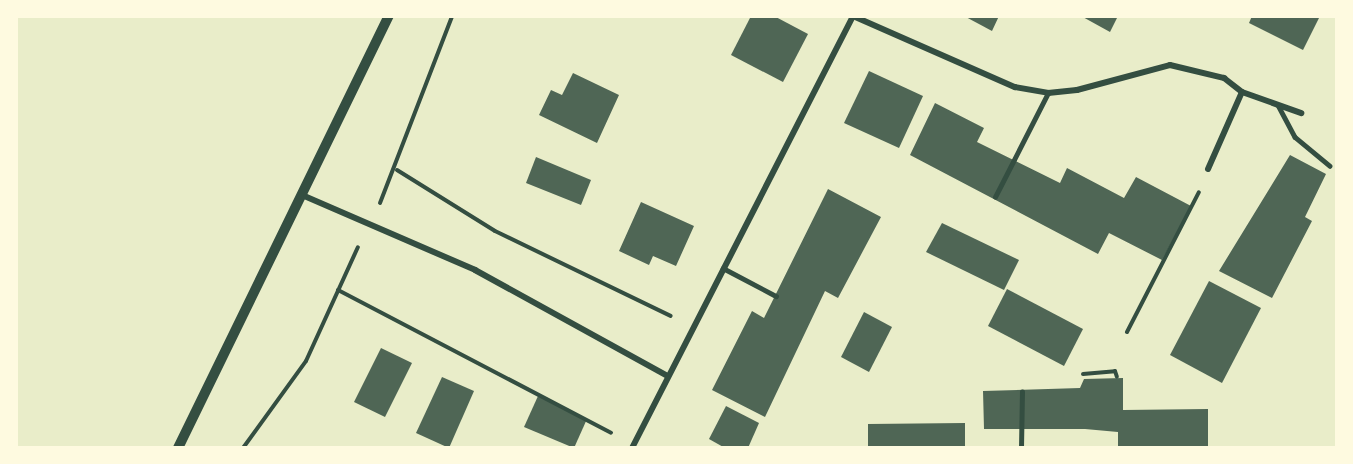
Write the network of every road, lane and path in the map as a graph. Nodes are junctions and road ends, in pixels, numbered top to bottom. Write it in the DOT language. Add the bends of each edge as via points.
graph roads {
  1 [pos="388,16"];
  2 [pos="853,16"];
  3 [pos="1242,92"];
  4 [pos="1048,93"];
  5 [pos="1278,105"];
  6 [pos="1300,113"];
  7 [pos="1330,166"];
  8 [pos="1208,169"];
  9 [pos="397,170"];
  10 [pos="302,195"];
  11 [pos="994,197"];
  12 [pos="723,268"];
  13 [pos="338,290"];
  14 [pos="776,296"];
  15 [pos="693,326"];
  16 [pos="1127,332"];
  17 [pos="1083,374"];
  18 [pos="666,375"];
  19 [pos="1117,377"];
  20 [pos="1022,392"];
  21 [pos="632,446"];
  22 [pos="178,447"];
  23 [pos="1021,447"];
  1 -- 10 [label="street"];
  2 -- 4 [label="street" via="1016,87"];
  2 -- 12 [label="street"];
  3 -- 4 [label="street" via="1224,78 1170,65"];
  3 -- 5 [label="street"];
  3 -- 8 [label="street"];
  4 -- 11 [label="lane"];
  5 -- 6 [label="street"];
  5 -- 7 [label="lane" via="1295,137"];
  8 -- 16 [label="path"];
  9 -- 15 [label="path" via="495,231"];
  10 -- 18 [label="street" via="475,270"];
  10 -- 22 [label="street"];
  12 -- 14 [label="lane"];
  12 -- 15 [label="street"];
  13 -- 21 [label="path"];
  15 -- 18 [label="street"];
  17 -- 19 [label="path" via="1115,371"];
  18 -- 21 [label="street"];
  20 -- 23 [label="lane"];
}
